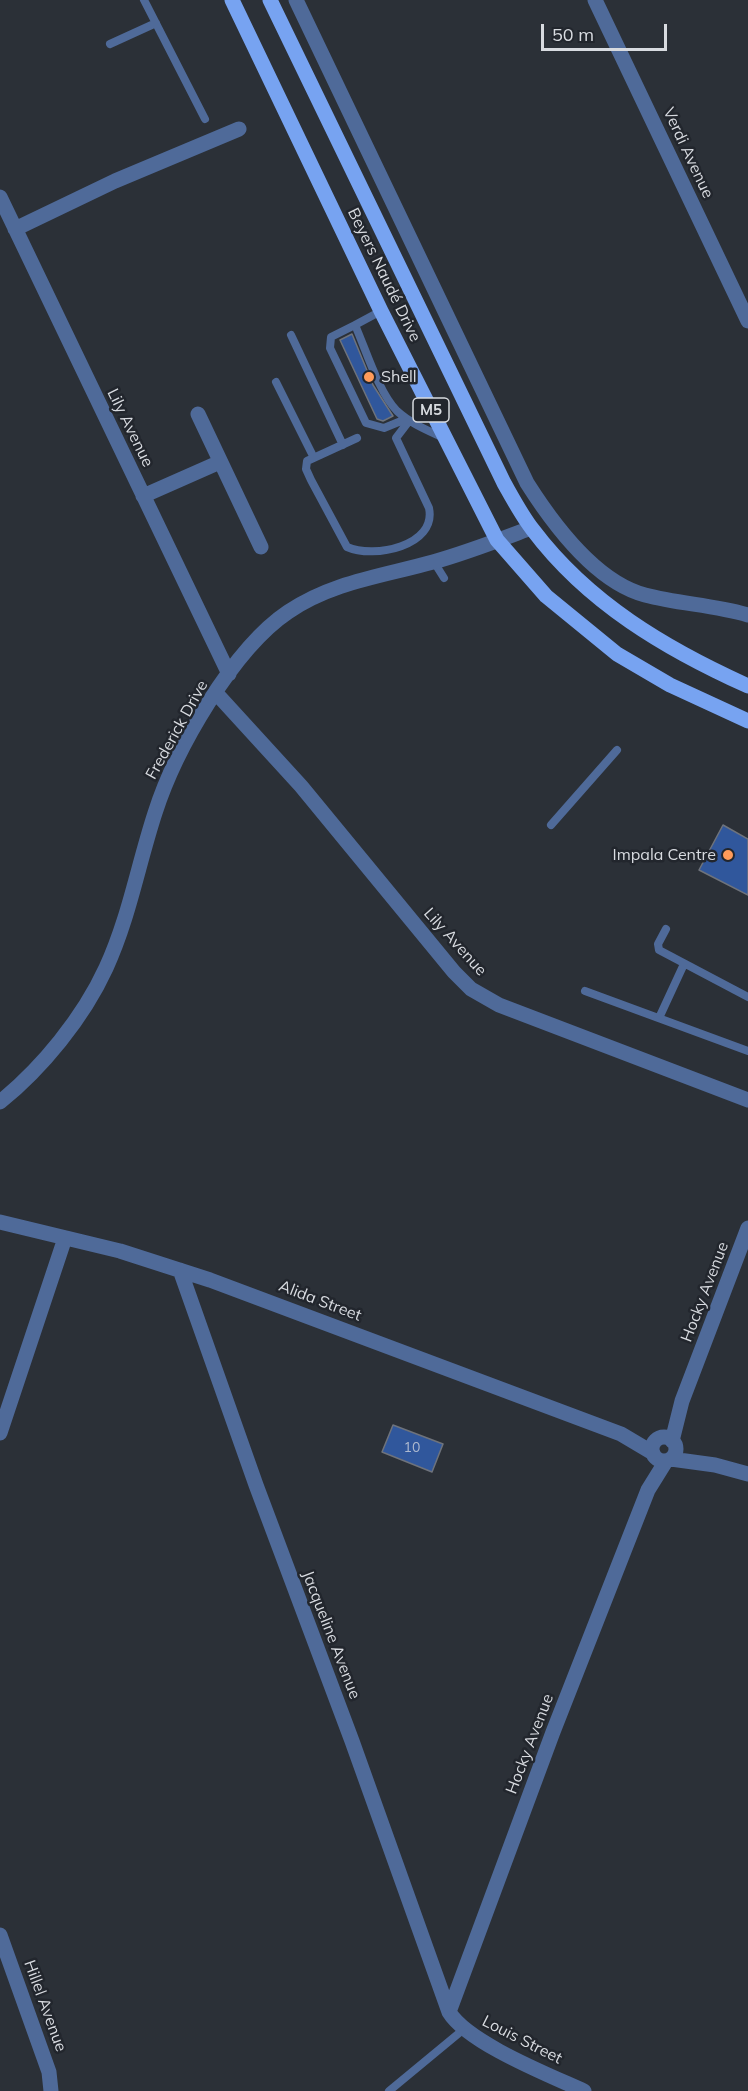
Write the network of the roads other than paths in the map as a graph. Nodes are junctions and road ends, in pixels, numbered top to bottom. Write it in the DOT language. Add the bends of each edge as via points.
graph roads {
  1 [pos="144,0"];
  2 [pos="232,0"];
  3 [pos="270,0"];
  4 [pos="296,0"];
  5 [pos="595,0"];
  6 [pos="156,23"];
  7 [pos="110,44"];
  8 [pos="206,119"];
  9 [pos="239,129"];
  10 [pos="0,197"];
  11 [pos="15,229"];
  12 [pos="381,311"];
  13 [pos="748,321"];
  14 [pos="355,325"];
  15 [pos="291,335"];
  16 [pos="276,382"];
  17 [pos="198,414"];
  18 [pos="408,420"];
  19 [pos="357,438"];
  20 [pos="446,439"];
  21 [pos="343,445"];
  22 [pos="314,458"];
  23 [pos="220,462"];
  24 [pos="143,496"];
  25 [pos="531,528"];
  26 [pos="497,540"];
  27 [pos="261,547"];
  28 [pos="434,562"];
  29 [pos="444,578"];
  30 [pos="748,615"];
  31 [pos="229,674"];
  32 [pos="748,686"];
  33 [pos="216,693"];
  34 [pos="747,718"];
  35 [pos="616,750"];
  36 [pos="551,825"];
  37 [pos="666,929"];
  38 [pos="684,964"];
  39 [pos="585,991"];
  40 [pos="748,997"];
  41 [pos="658,1018"];
  42 [pos="748,1051"];
  43 [pos="748,1100"];
  44 [pos="0,1102"];
  45 [pos="0,1222"];
  46 [pos="748,1228"];
  47 [pos="65,1238"];
  48 [pos="744,1252"];
  49 [pos="180,1270"];
  50 [pos="0,1433"];
  51 [pos="664,1449"];
  52 [pos="748,1474"];
  53 [pos="0,1935"];
  54 [pos="448,2012"];
  55 [pos="464,2029"];
  56 [pos="51,2091"];
  57 [pos="389,2091"];
  58 [pos="584,2091"];
  1 -- 6 [label="lane"];
  2 -- 12 [label="main road, Beyers Naudé Drive / M5"];
  3 -- 25 [label="main road, Beyers Naudé Drive / M5" via="504,483"];
  4 -- 30 [label="street" via="538,501 579,551 618,582 643,594"];
  5 -- 13 [label="street, Verdi Avenue"];
  6 -- 7 [label="lane"];
  6 -- 8 [label="lane"];
  9 -- 11 [label="street" via="115,181"];
  10 -- 11 [label="street, Lily Avenue"];
  11 -- 24 [label="street, Lily Avenue"];
  12 -- 14 [label="lane"];
  12 -- 20 [label="main road, Beyers Naudé Drive / M5"];
  14 -- 18 [label="lane" via="390,401"];
  14 -- 18 [label="lane" via="331,337 330,348 366,423 384,428"];
  15 -- 21 [label="lane"];
  16 -- 22 [label="lane"];
  17 -- 23 [label="street"];
  18 -- 20 [label="lane"];
  18 -- 22 [label="lane" via="396,438 432,520 411,543 385,551 347,547 306,469 307,461"];
  19 -- 21 [label="lane"];
  20 -- 26 [label="main road, Beyers Naudé Drive / M5"];
  21 -- 22 [label="lane"];
  23 -- 24 [label="street"];
  23 -- 27 [label="street"];
  24 -- 31 [label="street, Lily Avenue"];
  25 -- 26 [label="street, Frederick Drive"];
  25 -- 32 [label="main road, Beyers Naudé Drive / M5" via="554,557 623,618 688,659"];
  26 -- 28 [label="street, Frederick Drive"];
  26 -- 34 [label="main road, Beyers Naudé Drive / M5" via="546,596 617,654 670,685"];
  28 -- 29 [label="lane"];
  28 -- 31 [label="street, Frederick Drive" via="357,580 309,599 270,626"];
  31 -- 33 [label="street, Frederick Drive"];
  33 -- 43 [label="street, Lily Avenue" via="301,786 471,989 499,1005"];
  33 -- 44 [label="street, Frederick Drive" via="162,793 105,969 85,1005 57,1042 31,1074"];
  35 -- 36 [label="lane"];
  37 -- 38 [label="lane" via="657,948"];
  38 -- 40 [label="lane"];
  38 -- 41 [label="lane"];
  39 -- 41 [label="lane"];
  41 -- 42 [label="lane"];
  45 -- 47 [label="street, Alida Street"];
  46 -- 48 [label="street, Hocky Avenue"];
  47 -- 49 [label="street, Alida Street"];
  47 -- 50 [label="street"];
  48 -- 51 [label="street, Hocky Avenue"];
  49 -- 51 [label="street, Alida Street"];
  49 -- 54 [label="street, Jacqueline Avenue"];
  51 -- 52 [label="street, Alida Street" via="710,1459 715,1465"];
  51 -- 54 [label="street, Hocky Avenue"];
  53 -- 56 [label="street, Hillel Avenue" via="46,2063"];
  54 -- 55 [label="street, Louis Street"];
  55 -- 57 [label="lane"];
  55 -- 58 [label="street, Louis Street"];
}
